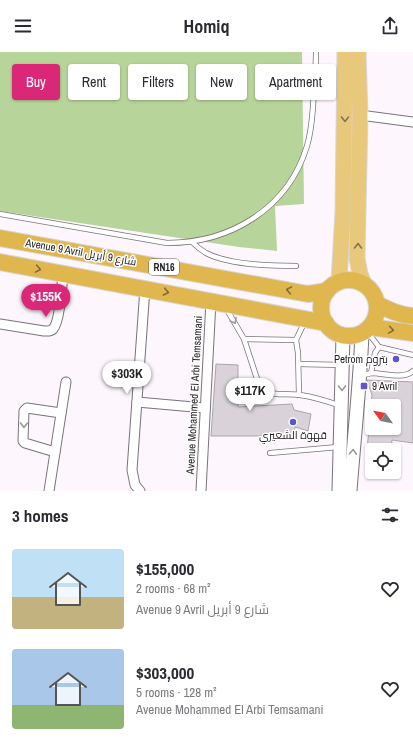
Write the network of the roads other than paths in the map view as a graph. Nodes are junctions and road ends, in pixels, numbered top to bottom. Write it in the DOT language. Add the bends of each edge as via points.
graph roads {
  1 [pos="316,52"];
  2 [pos="345,52"];
  3 [pos="358,52"];
  4 [pos="360,115"];
  5 [pos="413,122"];
  6 [pos="0,214"];
  7 [pos="0,238"];
  8 [pos="192,242"];
  9 [pos="0,262"];
  10 [pos="296,266"];
  11 [pos="63,273"];
  12 [pos="364,284"];
  13 [pos="333,287"];
  14 [pos="145,288"];
  15 [pos="217,302"];
  16 [pos="377,304"];
  17 [pos="413,316"];
  18 [pos="306,319"];
  19 [pos="326,323"];
  20 [pos="0,324"];
  21 [pos="366,330"];
  22 [pos="413,333"];
  23 [pos="343,335"];
  24 [pos="244,339"];
  25 [pos="296,340"];
  26 [pos="379,347"];
  27 [pos="413,355"];
  28 [pos="299,364"];
  29 [pos="342,365"];
  30 [pos="413,371"];
  31 [pos="365,374"];
  32 [pos="66,382"];
  33 [pos="299,395"];
  34 [pos="137,402"];
  35 [pos="342,406"];
  36 [pos="205,408"];
  37 [pos="61,413"];
  38 [pos="340,446"];
  39 [pos="55,452"];
  40 [pos="270,453"];
  41 [pos="49,491"];
  42 [pos="140,491"];
  43 [pos="201,491"];
  44 [pos="339,491"];
  45 [pos="350,491"];
  1 -- 8 [label="lane" via="311,130 308,145 295,174 276,200 251,220 222,234"];
  2 -- 13 [label="main road, one-way" via="343,212"];
  3 -- 4 [label="main road"];
  4 -- 5 [label="street"];
  12 -- 4 [label="main road, one-way" via="357,258"];
  6 -- 8 [label="lane" via="166,243"];
  13 -- 7 [label="highway, Avenue 9 Avril شارع 9 أبريل / RN16, one-way" via="308,294"];
  8 -- 10 [label="lane" via="214,257 265,266"];
  9 -- 11 [label="highway, RN16, one-way"];
  11 -- 14 [label="highway, RN16"];
  11 -- 20 [label="street" via="56,324 53,329 44,331"];
  12 -- 13 [label="highway, RN16" via="352,280"];
  12 -- 16 [label="highway" via="375,296"];
  13 -- 19 [label="highway" via="323,298 322,307"];
  14 -- 15 [label="highway, RN16, one-way"];
  14 -- 34 [label="street"];
  15 -- 18 [label="highway, RN16"];
  15 -- 24 [label="lane, one-way"];
  15 -- 36 [label="street, Avenue Mohammed El Arbi Temsamani"];
  16 -- 17 [label="highway" via="401,315"];
  16 -- 21 [label="highway" via="376,316"];
  18 -- 19 [label="highway, RN16"];
  18 -- 25 [label="lane"];
  19 -- 23 [label="highway, RN16"];
  21 -- 22 [label="highway, one-way"];
  21 -- 23 [label="highway" via="353,336"];
  21 -- 26 [label="lane"];
  21 -- 31 [label="main road"];
  23 -- 29 [label="main road"];
  24 -- 25 [label="lane"];
  24 -- 33 [label="lane" via="260,388 269,393"];
  25 -- 28 [label="lane"];
  26 -- 27 [label="lane"];
  26 -- 31 [label="lane"];
  28 -- 29 [label="lane"];
  28 -- 33 [label="lane"];
  29 -- 35 [label="main road, one-way"];
  30 -- 31 [label="lane" via="404,375"];
  45 -- 31 [label="main road, one-way" via="353,438"];
  32 -- 37 [label="street"];
  33 -- 35 [label="lane"];
  34 -- 36 [label="street"];
  34 -- 42 [label="street" via="132,470 135,485"];
  35 -- 38 [label="main road"];
  36 -- 43 [label="street, Avenue Mohammed El Arbi Temsamani"];
  37 -- 39 [label="street"];
  37 -- 39 [label="street, one-way" via="27,408 24,411 25,443"];
  38 -- 40 [label="lane"];
  38 -- 44 [label="main road"];
  39 -- 41 [label="street"];
}
